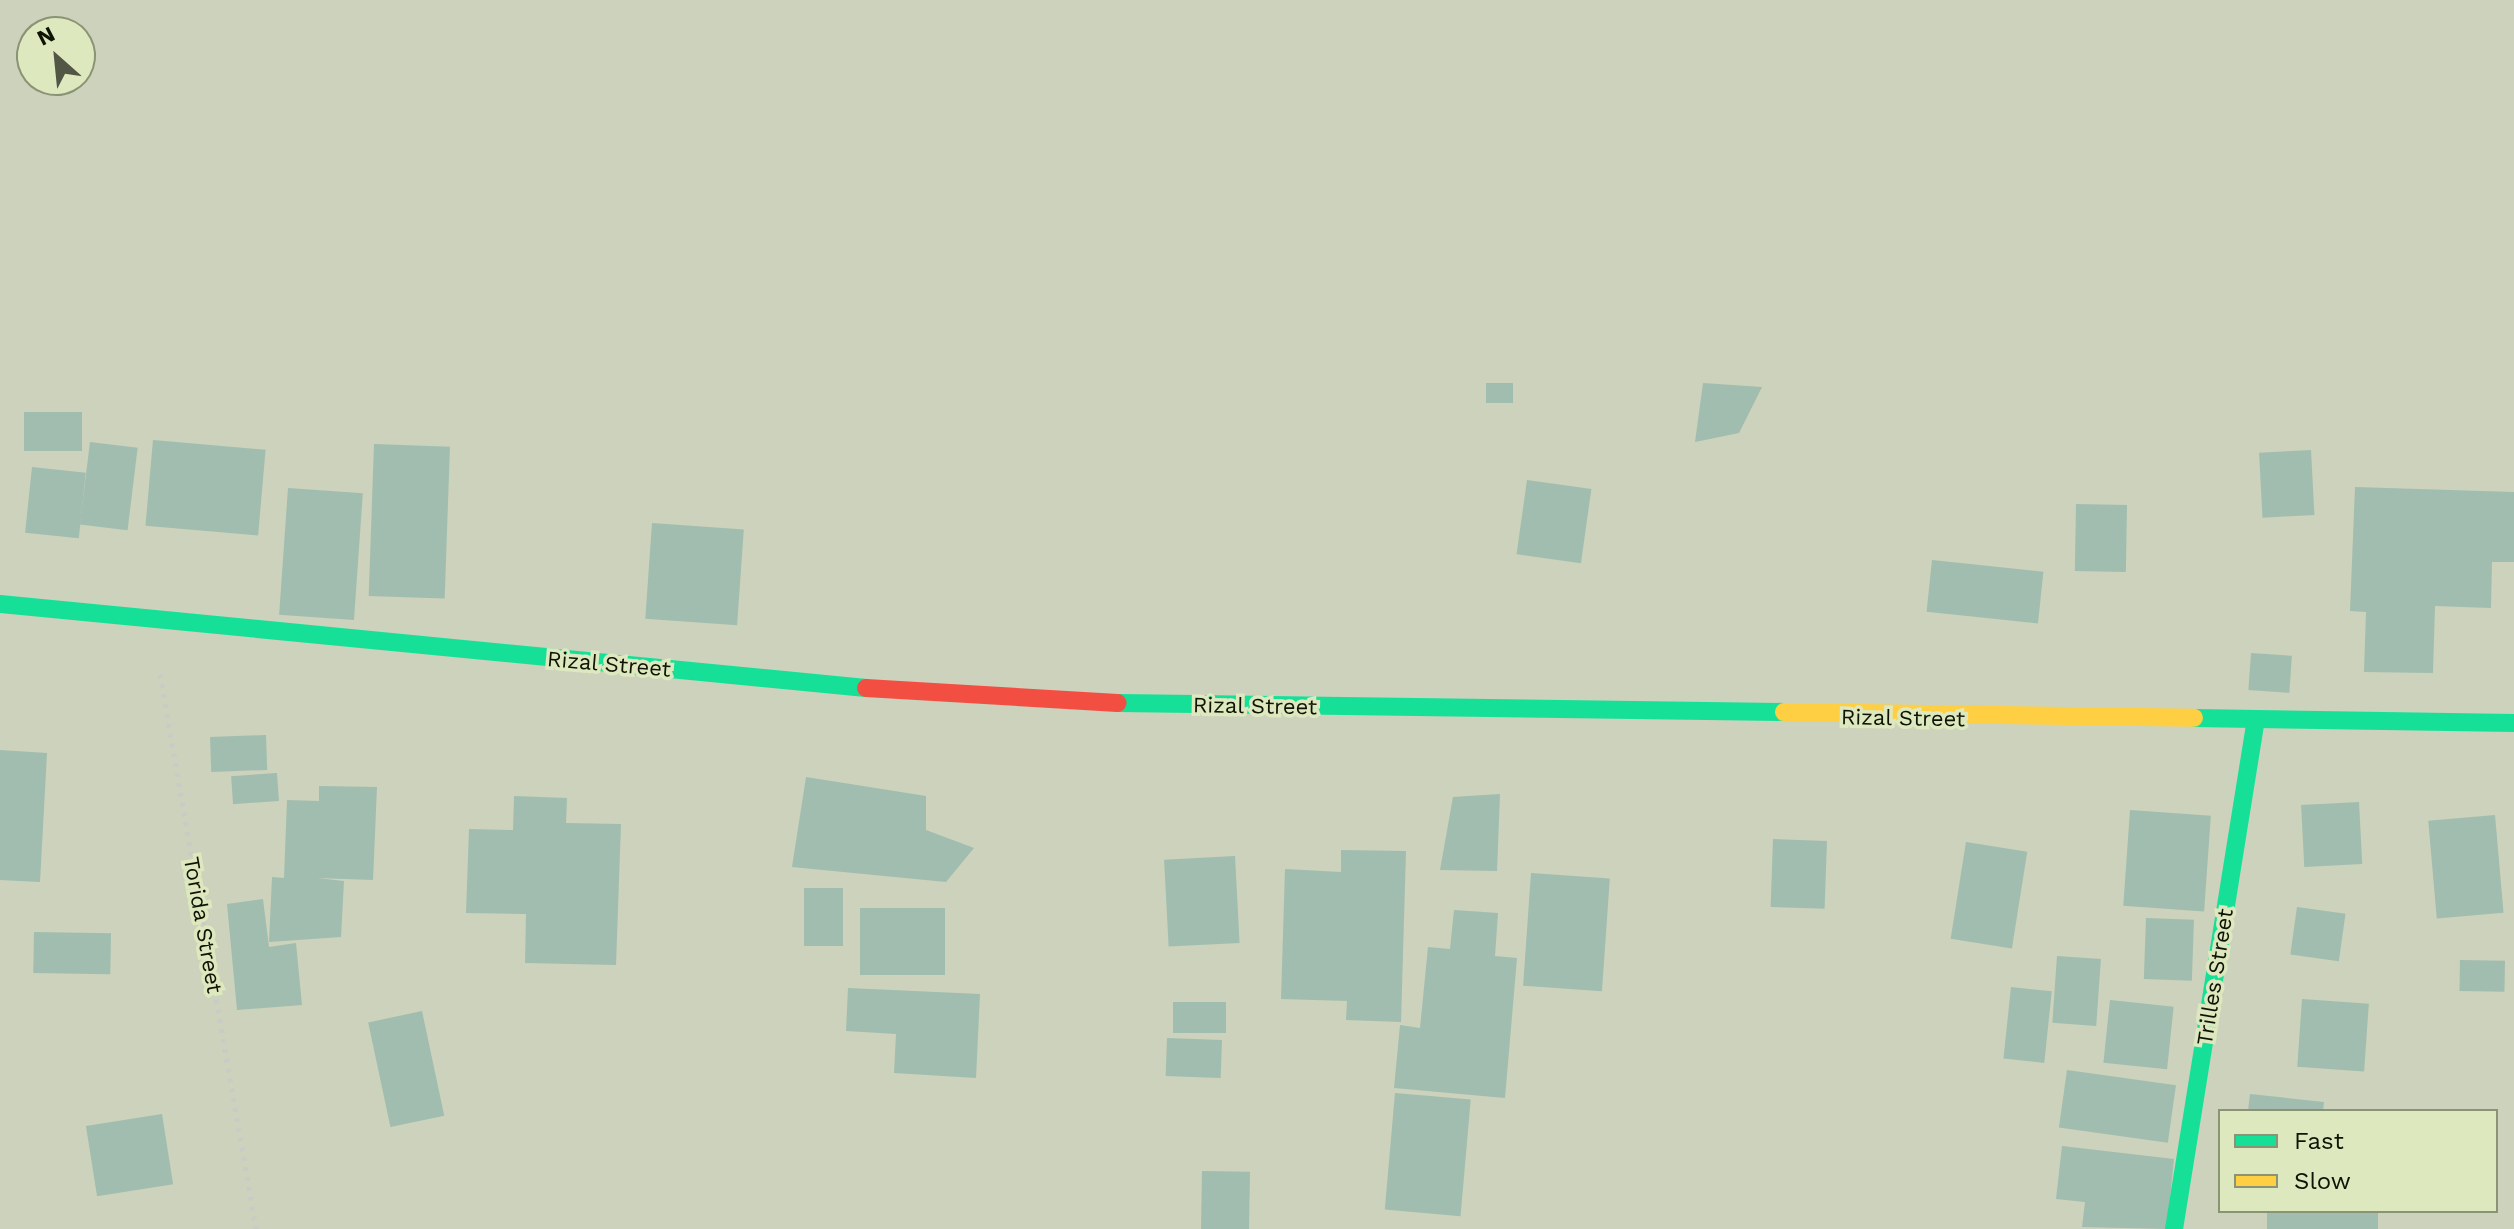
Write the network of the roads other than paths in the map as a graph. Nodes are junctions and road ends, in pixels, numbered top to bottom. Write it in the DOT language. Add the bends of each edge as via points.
graph roads {
  1 [pos="0,604"];
  2 [pos="2514,723"];
  3 [pos="2255,725"];
  4 [pos="2174,1229"];
  1 -- 3 [label="street, Rizal Street" via="1003,701"];
  2 -- 3 [label="street, Rizal Street"];
  3 -- 4 [label="street, Trilles Street"];
}
